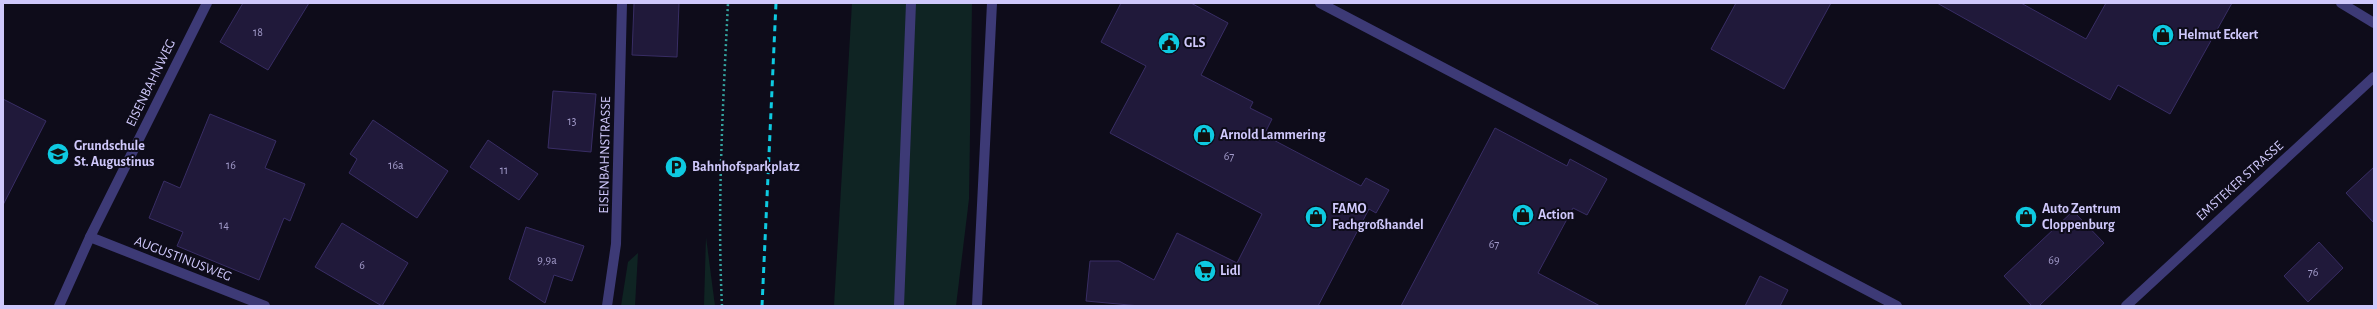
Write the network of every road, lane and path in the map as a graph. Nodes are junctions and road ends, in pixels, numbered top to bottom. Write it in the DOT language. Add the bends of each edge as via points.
graph roads {
  1 [pos="207,3"];
  2 [pos="622,3"];
  3 [pos="728,3"];
  4 [pos="911,3"];
  5 [pos="992,3"];
  6 [pos="1320,3"];
  7 [pos="2341,3"];
  8 [pos="2374,24"];
  9 [pos="2374,77"];
  10 [pos="90,237"];
  11 [pos="59,306"];
  12 [pos="265,306"];
  13 [pos="607,306"];
  14 [pos="722,306"];
  15 [pos="899,306"];
  16 [pos="977,306"];
  17 [pos="1897,306"];
  18 [pos="2126,306"];
  1 -- 10 [label="street, EISENBAHNWEG"];
  2 -- 13 [label="street, EISENBAHNSTRASSE" via="616,244"];
  3 -- 14 [label="path" via="720,160"];
  4 -- 15 [label="street"];
  5 -- 16 [label="street"];
  6 -- 17 [label="street"];
  7 -- 8 [label="street"];
  9 -- 18 [label="street, EMSTEKER STRASSE"];
  10 -- 11 [label="street, EISENBAHNWEG"];
  10 -- 12 [label="street, AUGUSTINUSWEG"];
}
